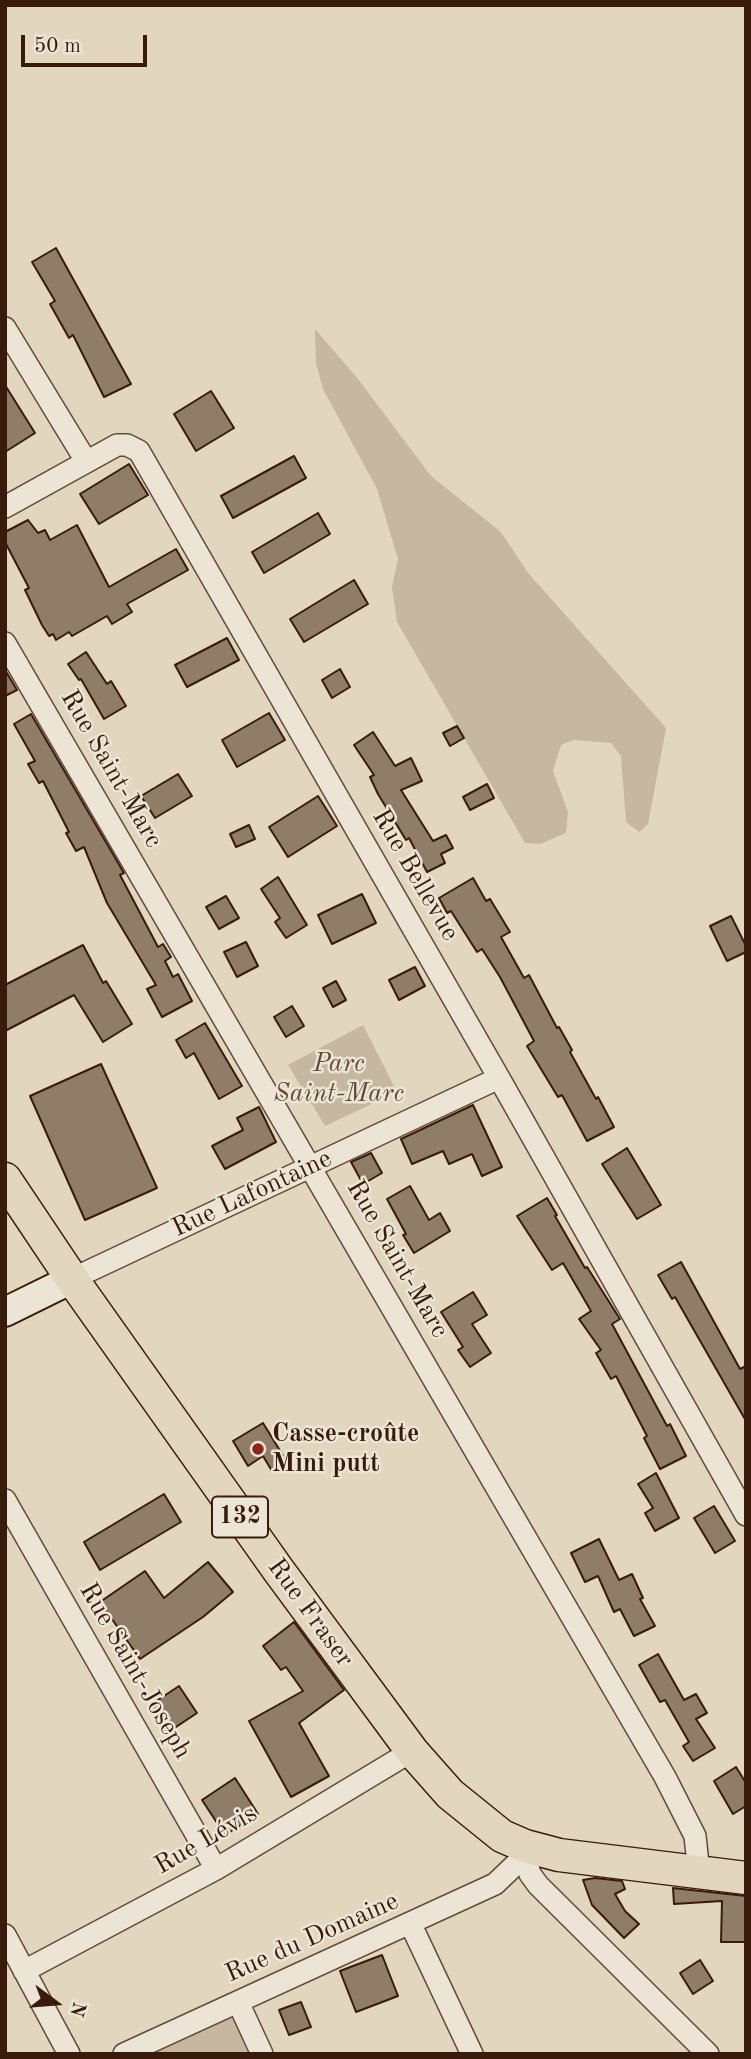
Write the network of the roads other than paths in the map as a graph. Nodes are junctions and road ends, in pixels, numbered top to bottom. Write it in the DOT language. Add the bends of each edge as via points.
graph roads {
  1 [pos="5,328"];
  2 [pos="86,461"];
  3 [pos="5,507"];
  4 [pos="5,643"];
  5 [pos="499,1078"];
  6 [pos="311,1166"];
  7 [pos="5,1179"];
  8 [pos="72,1279"];
  9 [pos="5,1312"];
  10 [pos="5,1500"];
  11 [pos="746,1515"];
  12 [pos="412,1751"];
  13 [pos="523,1858"];
  14 [pos="216,1869"];
  15 [pos="699,1873"];
  16 [pos="746,1878"];
  17 [pos="411,1925"];
  18 [pos="5,1935"];
  19 [pos="24,1971"];
  20 [pos="238,2002"];
  21 [pos="69,2054"];
  22 [pos="124,2054"];
  23 [pos="262,2054"];
  24 [pos="472,2054"];
  25 [pos="708,2054"];
  1 -- 2 [label="street"];
  2 -- 3 [label="street, Rue Bellevue"];
  2 -- 5 [label="street, Rue Bellevue" via="117,445 139,451"];
  4 -- 6 [label="street, Rue Saint-Marc"];
  5 -- 6 [label="street, Rue Lafontaine"];
  5 -- 11 [label="street, Rue Bellevue"];
  6 -- 8 [label="street, Rue Lafontaine"];
  6 -- 15 [label="street, Rue Saint-Marc" via="665,1777 695,1836"];
  7 -- 8 [label="main road, Rue Fraser / 132"];
  8 -- 9 [label="main road, Rue Lafontaine"];
  8 -- 12 [label="main road, Rue Fraser / 132"];
  10 -- 14 [label="street, Rue Saint-Joseph"];
  12 -- 13 [label="main road, Rue Fraser / 132" via="450,1794"];
  12 -- 14 [label="street, Rue Lévis"];
  13 -- 15 [label="main road, 132" via="559,1855"];
  13 -- 17 [label="street, Rue du Domaine" via="495,1884"];
  13 -- 25 [label="street, Rue Fraser" via="538,1885"];
  14 -- 19 [label="street, Rue Lévis"];
  15 -- 16 [label="main road, 132"];
  17 -- 20 [label="street, Rue du Domaine"];
  17 -- 24 [label="street"];
  18 -- 19 [label="street"];
  19 -- 21 [label="street"];
  20 -- 22 [label="street, Rue du Domaine"];
  20 -- 23 [label="street"];
}
